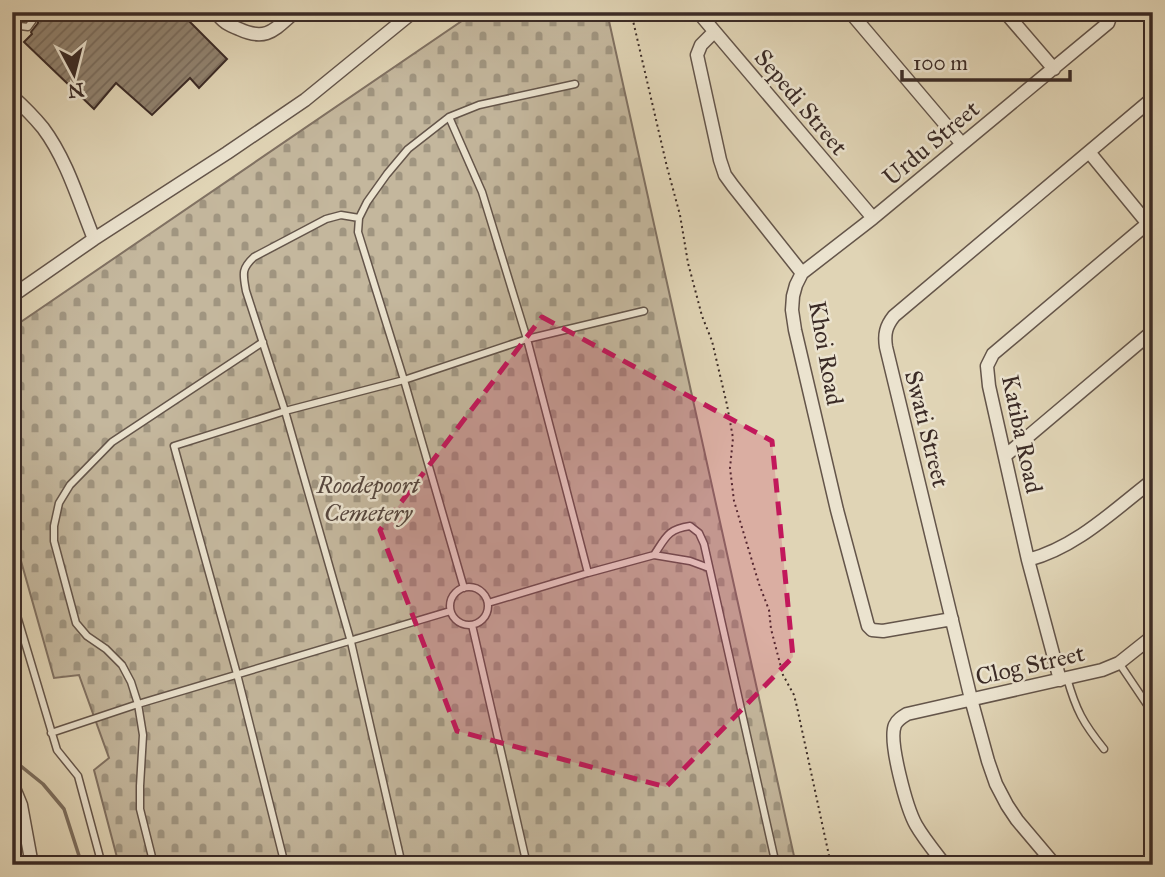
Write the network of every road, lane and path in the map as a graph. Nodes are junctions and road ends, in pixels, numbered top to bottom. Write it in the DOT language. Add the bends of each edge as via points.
graph roads {
  1 [pos="28,12"];
  2 [pos="216,12"];
  3 [pos="295,12"];
  4 [pos="413,12"];
  5 [pos="631,12"];
  6 [pos="698,12"];
  7 [pos="850,12"];
  8 [pos="1005,12"];
  9 [pos="1112,12"];
  10 [pos="12,23"];
  11 [pos="714,32"];
  12 [pos="1054,69"];
  13 [pos="575,84"];
  14 [pos="12,96"];
  15 [pos="1153,98"];
  16 [pos="449,117"];
  17 [pos="962,144"];
  18 [pos="1089,152"];
  19 [pos="359,218"];
  20 [pos="873,218"];
  21 [pos="1151,224"];
  22 [pos="94,239"];
  23 [pos="802,273"];
  24 [pos="12,296"];
  25 [pos="644,311"];
  26 [pos="1153,331"];
  27 [pos="527,339"];
  28 [pos="262,342"];
  29 [pos="404,380"];
  30 [pos="285,411"];
  31 [pos="1005,456"];
  32 [pos="1153,480"];
  33 [pos="654,555"];
  34 [pos="1028,559"];
  35 [pos="709,568"];
  36 [pos="588,573"];
  37 [pos="464,588"];
  38 [pos="12,599"];
  39 [pos="488,603"];
  40 [pos="450,611"];
  41 [pos="952,619"];
  42 [pos="472,625"];
  43 [pos="1153,636"];
  44 [pos="351,642"];
  45 [pos="1119,663"];
  46 [pos="237,674"];
  47 [pos="1063,679"];
  48 [pos="971,699"];
  49 [pos="138,704"];
  50 [pos="1152,712"];
  51 [pos="51,733"];
  52 [pos="1104,749"];
  53 [pos="12,783"];
  54 [pos="32,865"];
  55 [pos="102,865"];
  56 [pos="154,865"];
  57 [pos="285,865"];
  58 [pos="401,865"];
  59 [pos="527,865"];
  60 [pos="776,865"];
  61 [pos="831,865"];
  62 [pos="945,865"];
  63 [pos="1055,865"];
  1 -- 10 [label="lane" via="33,20 28,27"];
  2 -- 3 [label="street" via="228,24 257,35 272,32"];
  4 -- 22 [label="street" via="305,100"];
  5 -- 61 [label="path" via="688,263 727,405 733,438 734,501 769,610 783,675 794,695"];
  6 -- 11 [label="street, Sepedi Street"];
  7 -- 17 [label="street"];
  8 -- 12 [label="street"];
  9 -- 12 [label="street, Urdu Street" via="1108,23"];
  11 -- 20 [label="street, Sepedi Street"];
  11 -- 23 [label="street, Khoi Road" via="697,55 720,160 733,186"];
  12 -- 17 [label="street, Urdu Street"];
  13 -- 16 [label="lane" via="479,105"];
  14 -- 22 [label="street" via="54,145"];
  15 -- 18 [label="street, Swati Street"];
  16 -- 19 [label="lane" via="408,149"];
  16 -- 27 [label="lane" via="482,192"];
  17 -- 20 [label="street, Urdu Street"];
  18 -- 21 [label="street"];
  18 -- 41 [label="street, Swati Street" via="894,316 886,330 886,347"];
  19 -- 28 [label="lane" via="341,215 326,219 245,265 246,290"];
  19 -- 29 [label="lane" via="358,232"];
  20 -- 23 [label="street, Urdu Street"];
  21 -- 31 [label="street, Katiba Road" via="988,361"];
  22 -- 24 [label="street"];
  23 -- 41 [label="street, Khoi Road" via="793,296 795,330 868,626 883,631"];
  25 -- 27 [label="lane"];
  26 -- 31 [label="street"];
  27 -- 29 [label="lane"];
  27 -- 36 [label="lane"];
  28 -- 30 [label="lane"];
  28 -- 49 [label="lane" via="112,442 70,485 59,503 54,541 76,623 122,664"];
  29 -- 30 [label="lane"];
  29 -- 37 [label="lane"];
  30 -- 44 [label="lane"];
  30 -- 46 [label="lane" via="174,446"];
  31 -- 34 [label="street, Katiba Road"];
  32 -- 34 [label="street" via="1074,541"];
  33 -- 35 [label="lane"];
  33 -- 35 [label="lane" via="676,528 690,526 699,533"];
  33 -- 36 [label="lane"];
  34 -- 47 [label="street, Katiba Road"];
  35 -- 60 [label="lane"];
  36 -- 39 [label="lane"];
  37 -- 39 [label="lane" via="482,592"];
  37 -- 40 [label="lane" via="451,599"];
  38 -- 51 [label="lane"];
  39 -- 42 [label="lane" via="486,615"];
  40 -- 42 [label="lane" via="456,621"];
  40 -- 44 [label="lane"];
  41 -- 48 [label="street, Swati Street"];
  42 -- 59 [label="lane"];
  43 -- 45 [label="street, Clog Street"];
  44 -- 46 [label="lane"];
  44 -- 58 [label="lane"];
  45 -- 47 [label="street, Clog Street"];
  45 -- 50 [label="lane"];
  46 -- 49 [label="lane"];
  46 -- 57 [label="lane"];
  47 -- 48 [label="street, Clog Street"];
  47 -- 52 [label="lane" via="1079,715"];
  48 -- 62 [label="street, Clog Street" via="907,714 895,725 903,792 915,823"];
  48 -- 63 [label="street, Swati Street" via="1002,795"];
  49 -- 51 [label="lane"];
  49 -- 56 [label="lane" via="143,735 140,809"];
  51 -- 55 [label="lane" via="57,750 78,776"];
  53 -- 54 [label="street" via="21,805"];
}
